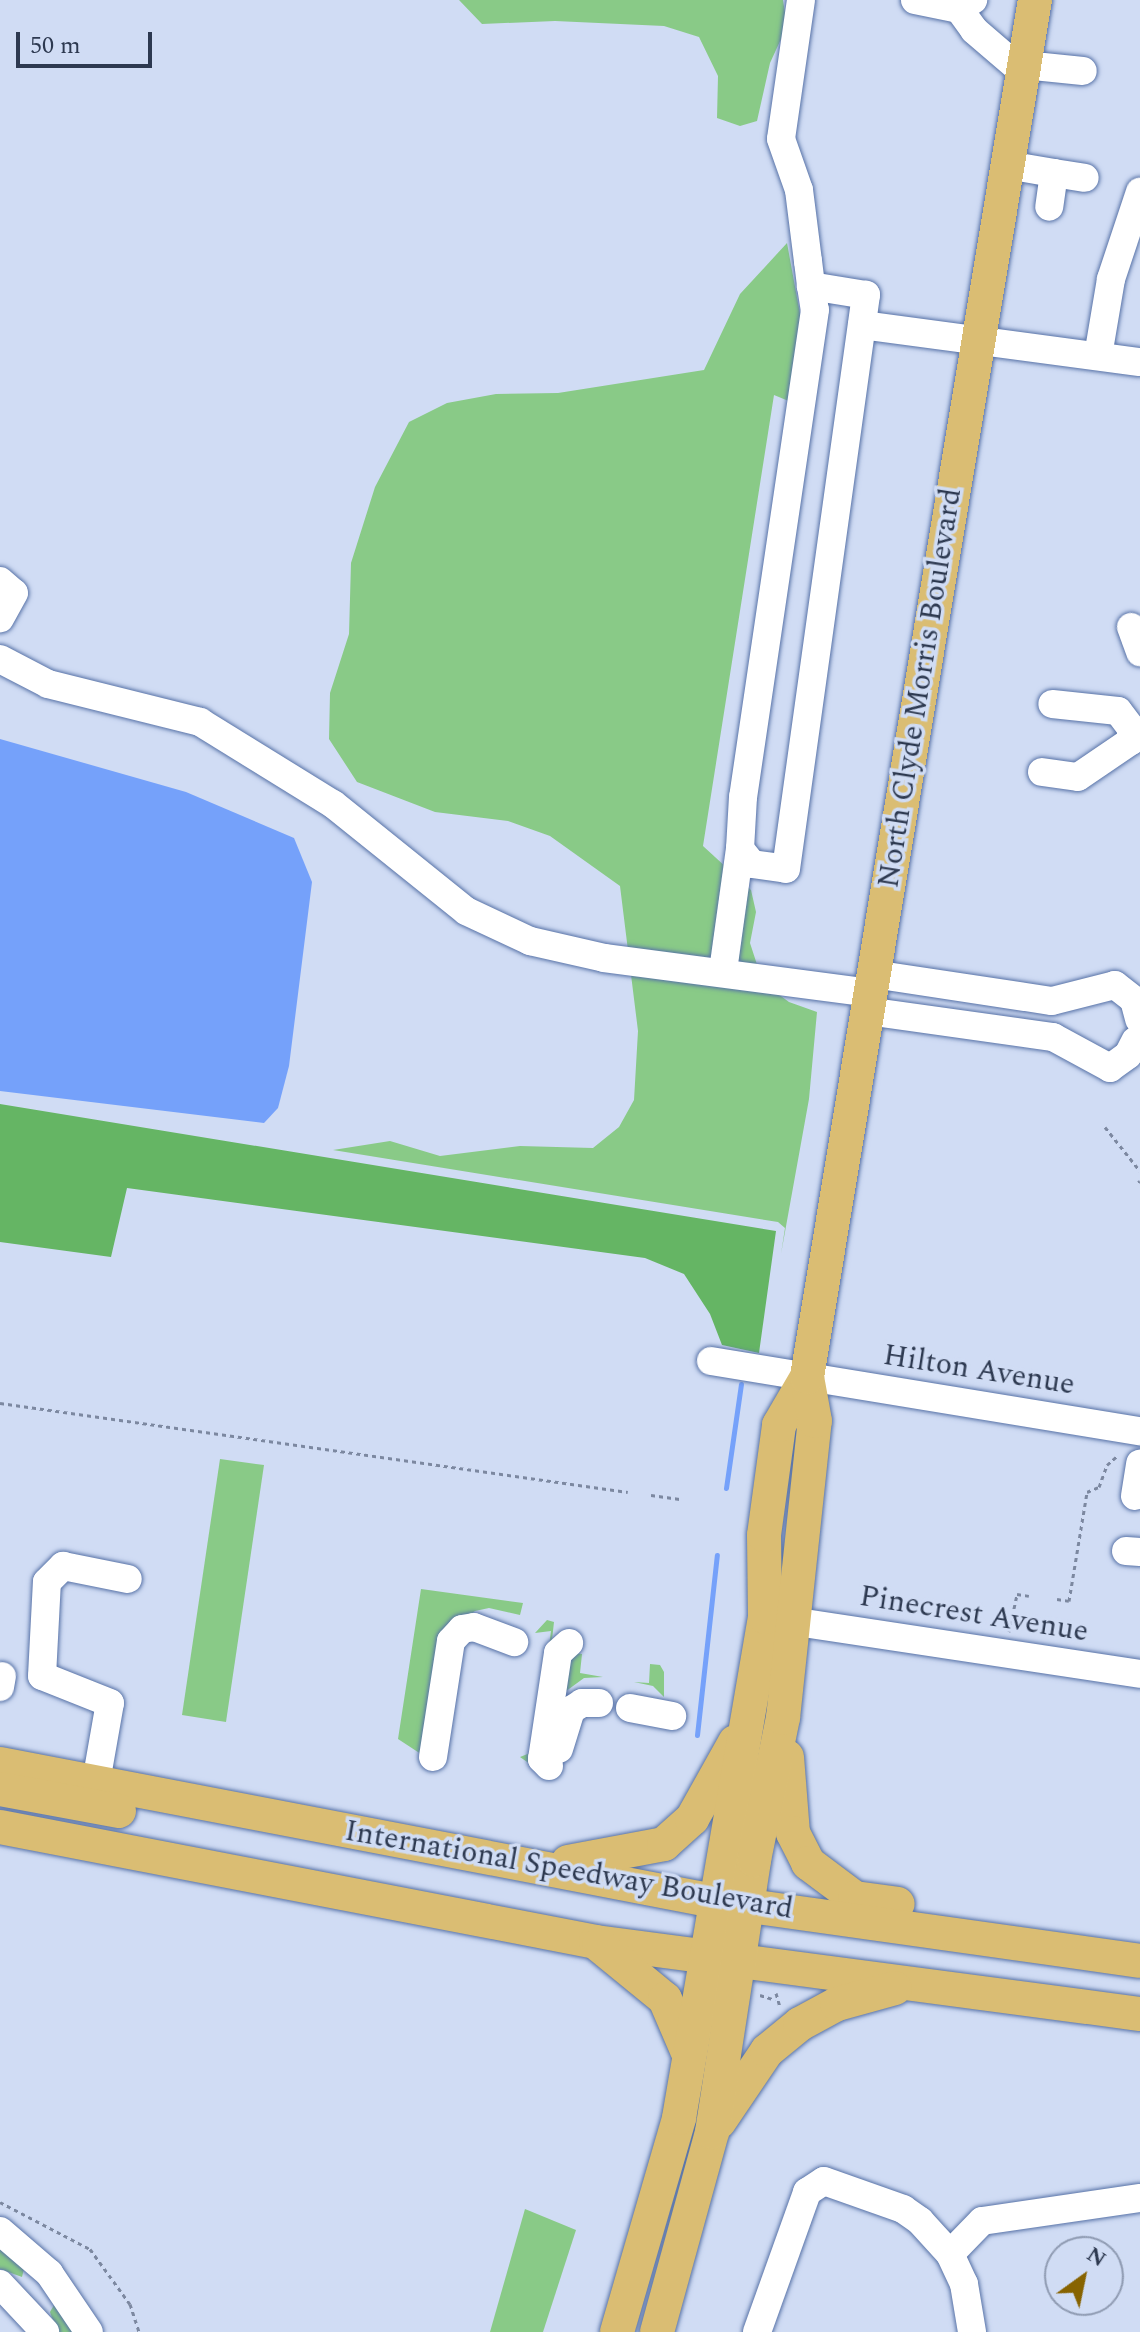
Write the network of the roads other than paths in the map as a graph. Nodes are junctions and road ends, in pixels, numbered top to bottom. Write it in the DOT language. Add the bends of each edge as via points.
graph roads {
  1 [pos="801,0"];
  2 [pos="915,0"];
  3 [pos="1035,0"];
  4 [pos="964,3"];
  5 [pos="1024,68"];
  6 [pos="1083,71"];
  7 [pos="1007,165"];
  8 [pos="1054,173"];
  9 [pos="1085,178"];
  10 [pos="1140,192"];
  11 [pos="1049,207"];
  12 [pos="811,286"];
  13 [pos="862,325"];
  14 [pos="977,340"];
  15 [pos="1098,356"];
  16 [pos="1140,362"];
  17 [pos="0,581"];
  18 [pos="0,618"];
  19 [pos="0,659"];
  20 [pos="1052,704"];
  21 [pos="1042,772"];
  22 [pos="740,849"];
  23 [pos="723,971"];
  24 [pos="1086,992"];
  25 [pos="870,993"];
  26 [pos="1137,1030"];
  27 [pos="1066,1043"];
  28 [pos="711,1361"];
  29 [pos="807,1377"];
  30 [pos="1134,1449"];
  31 [pos="1135,1496"];
  32 [pos="128,1579"];
  33 [pos="797,1622"];
  34 [pos="569,1643"];
  35 [pos="519,1649"];
  36 [pos="1140,1674"];
  37 [pos="599,1703"];
  38 [pos="630,1708"];
  39 [pos="672,1716"];
  40 [pos="749,1718"];
  41 [pos="783,1718"];
  42 [pos="433,1757"];
  43 [pos="0,1764"];
  44 [pos="96,1782"];
  45 [pos="0,1789"];
  46 [pos="171,1796"];
  47 [pos="0,1827"];
  48 [pos="540,1866"];
  49 [pos="731,1903"];
  50 [pos="1140,1939"];
  51 [pos="596,1942"];
  52 [pos="723,1960"];
  53 [pos="1140,1961"];
  54 [pos="910,1985"];
  55 [pos="1140,2014"];
  56 [pos="689,2063"];
  57 [pos="712,2132"];
  58 [pos="1140,2198"];
  59 [pos="0,2231"];
  60 [pos="950,2254"];
  61 [pos="53,2279"];
  62 [pos="0,2284"];
  63 [pos="22,2305"];
  64 [pos="45,2332"];
  65 [pos="89,2332"];
  66 [pos="617,2332"];
  67 [pos="657,2332"];
  68 [pos="757,2332"];
  69 [pos="972,2332"];
  1 -- 12 [label="street" via="781,139 799,190"];
  2 -- 4 [label="street"];
  3 -- 5 [label="main road, North Clyde Morris Boulevard"];
  4 -- 5 [label="street" via="974,30"];
  5 -- 6 [label="street"];
  5 -- 7 [label="main road, North Clyde Morris Boulevard"];
  7 -- 8 [label="street"];
  7 -- 14 [label="main road, North Clyde Morris Boulevard"];
  8 -- 9 [label="street"];
  8 -- 11 [label="street"];
  10 -- 15 [label="street" via="1111,279"];
  12 -- 13 [label="street" via="866,295"];
  12 -- 22 [label="street" via="815,310 743,797"];
  13 -- 14 [label="street"];
  13 -- 22 [label="street" via="786,869 752,864"];
  14 -- 15 [label="street"];
  14 -- 25 [label="main road, North Clyde Morris Boulevard"];
  15 -- 16 [label="street"];
  17 -- 18 [label="street" via="14,593"];
  19 -- 23 [label="street" via="48,684 200,722 333,804 440,892 496,927 566,952"];
  20 -- 21 [label="street" via="1118,711 1131,728 1131,741 1078,777"];
  22 -- 23 [label="street"];
  23 -- 25 [label="street"];
  24 -- 25 [label="street" via="1052,1001"];
  24 -- 26 [label="street" via="1115,985 1134,1000"];
  24 -- 27 [label="street" via="1073,1008"];
  25 -- 27 [label="street"];
  25 -- 29 [label="main road, North Clyde Morris Boulevard"];
  26 -- 27 [label="street" via="1128,1055 1110,1068"];
  28 -- 29 [label="street, Hilton Avenue"];
  29 -- 30 [label="street, Hilton Avenue"];
  29 -- 33 [label="main road, North Clyde Morris Boulevard" via="815,1421"];
  29 -- 40 [label="main road, North Clyde Morris Boulevard" via="779,1425 764,1535 765,1617"];
  30 -- 31 [label="street"];
  32 -- 44 [label="street" via="63,1566 47,1582 42,1676 110,1703"];
  33 -- 36 [label="street, Pinecrest Avenue"];
  33 -- 41 [label="main road, North Clyde Morris Boulevard"];
  34 -- 37 [label="street" via="558,1653 542,1759 549,1772 571,1710 582,1703"];
  35 -- 42 [label="street" via="474,1627 462,1629 451,1641"];
  38 -- 39 [label="street"];
  40 -- 48 [label="main road" via="692,1819 664,1844"];
  40 -- 49 [label="main road, North Clyde Morris Boulevard"];
  41 -- 49 [label="main road, North Clyde Morris Boulevard"];
  41 -- 50 [label="main road" via="793,1833 808,1863 855,1898"];
  43 -- 44 [label="main road, International Speedway Boulevard"];
  44 -- 46 [label="main road, International Speedway Boulevard"];
  45 -- 46 [label="main road" via="137,1814"];
  46 -- 48 [label="main road, International Speedway Boulevard"];
  47 -- 51 [label="main road, International Speedway Boulevard"];
  48 -- 49 [label="main road, International Speedway Boulevard"];
  49 -- 52 [label="main road"];
  49 -- 53 [label="main road, International Speedway Boulevard"];
  51 -- 52 [label="main road, International Speedway Boulevard"];
  51 -- 56 [label="main road" via="665,1999 689,2051"];
  52 -- 54 [label="main road, International Speedway Boulevard"];
  52 -- 56 [label="main road"];
  52 -- 57 [label="main road"];
  54 -- 55 [label="main road, International Speedway Boulevard"];
  54 -- 57 [label="main road" via="837,2004 800,2024 767,2051"];
  56 -- 66 [label="main road" via="679,2118"];
  57 -- 67 [label="main road"];
  58 -- 60 [label="street" via="982,2221"];
  59 -- 61 [label="street"];
  60 -- 68 [label="street" via="903,2209 838,2183 813,2184"];
  60 -- 69 [label="street" via="964,2284"];
  61 -- 63 [label="street"];
  61 -- 65 [label="street"];
  62 -- 63 [label="street"];
  63 -- 64 [label="street"];
}
